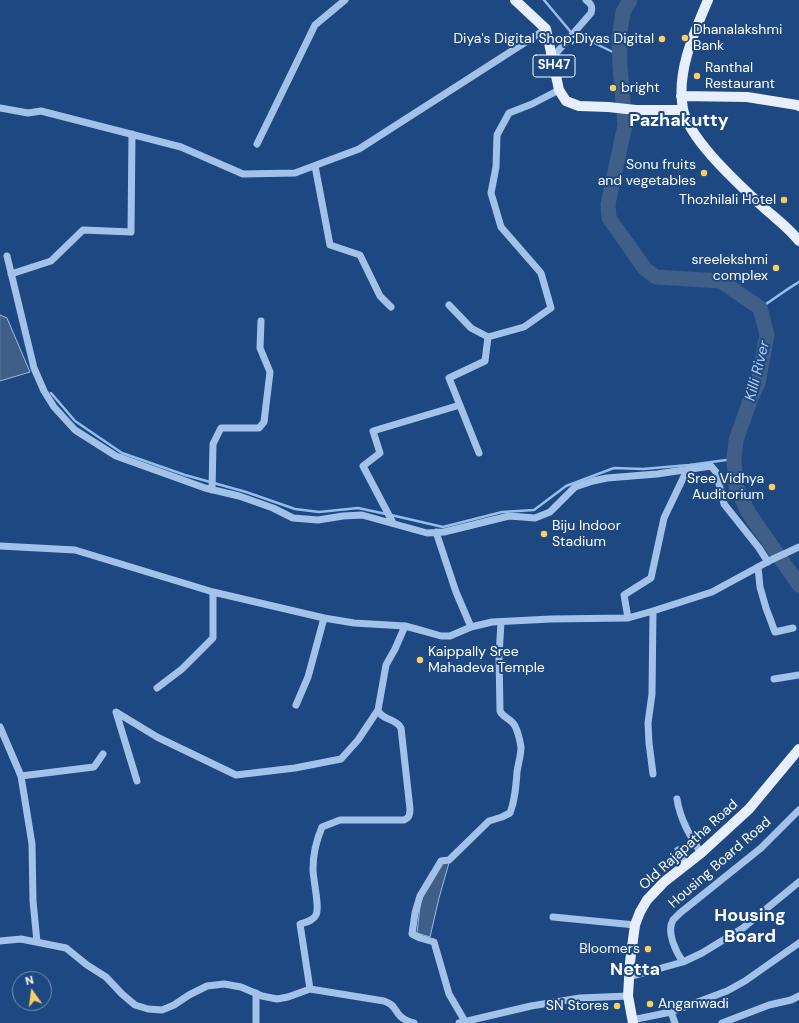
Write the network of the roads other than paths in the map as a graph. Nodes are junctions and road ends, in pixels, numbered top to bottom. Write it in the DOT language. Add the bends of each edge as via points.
graph roads {
  1 [pos="345,0"];
  2 [pos="515,0"];
  3 [pos="586,0"];
  4 [pos="708,0"];
  5 [pos="546,29"];
  6 [pos="552,58"];
  7 [pos="560,90"];
  8 [pos="681,96"];
  9 [pos="799,106"];
  10 [pos="0,108"];
  11 [pos="683,110"];
  12 [pos="132,134"];
  13 [pos="257,144"];
  14 [pos="315,166"];
  15 [pos="799,240"];
  16 [pos="7,256"];
  17 [pos="11,274"];
  18 [pos="449,305"];
  19 [pos="391,306"];
  20 [pos="261,321"];
  21 [pos="488,338"];
  22 [pos="460,405"];
  23 [pos="480,453"];
  24 [pos="688,470"];
  25 [pos="212,490"];
  26 [pos="393,523"];
  27 [pos="436,532"];
  28 [pos="0,546"];
  29 [pos="797,548"];
  30 [pos="770,561"];
  31 [pos="758,567"];
  32 [pos="213,592"];
  33 [pos="653,611"];
  34 [pos="324,618"];
  35 [pos="628,618"];
  36 [pos="501,622"];
  37 [pos="405,626"];
  38 [pos="470,627"];
  39 [pos="793,628"];
  40 [pos="799,675"];
  41 [pos="774,679"];
  42 [pos="157,688"];
  43 [pos="296,704"];
  44 [pos="378,710"];
  45 [pos="0,726"];
  46 [pos="799,750"];
  47 [pos="103,754"];
  48 [pos="653,774"];
  49 [pos="21,776"];
  50 [pos="137,781"];
  51 [pos="677,799"];
  52 [pos="799,810"];
  53 [pos="678,850"];
  54 [pos="701,853"];
  55 [pos="687,864"];
  56 [pos="799,882"];
  57 [pos="553,917"];
  58 [pos="635,925"];
  59 [pos="0,942"];
  60 [pos="37,942"];
  61 [pos="799,943"];
  62 [pos="683,962"];
  63 [pos="629,977"];
  64 [pos="310,989"];
  65 [pos="256,993"];
  66 [pos="628,996"];
  67 [pos="799,996"];
  68 [pos="670,1012"];
  69 [pos="632,1022"];
  70 [pos="256,1023"];
  71 [pos="414,1023"];
  72 [pos="463,1023"];
  73 [pos="675,1023"];
  74 [pos="722,1023"];
  1 -- 13 [label="street" via="315,24"];
  2 -- 5 [label="main road"];
  3 -- 6 [label="street" via="592,9 590,13"];
  4 -- 8 [label="main road" via="688,52"];
  5 -- 6 [label="main road, SH47"];
  5 -- 14 [label="street" via="359,149"];
  6 -- 7 [label="main road, SH47"];
  7 -- 11 [label="main road, SH47" via="566,101 579,106"];
  7 -- 21 [label="street" via="509,113 498,135 491,193 501,227 541,273 551,308 524,327"];
  8 -- 9 [label="main road" via="747,97"];
  8 -- 11 [label="main road"];
  10 -- 12 [label="street" via="28,113 41,111"];
  11 -- 15 [label="main road" via="687,122 700,141 723,167"];
  12 -- 14 [label="street" via="182,147 243,174 295,173"];
  12 -- 17 [label="street" via="130,232 83,230 51,261"];
  14 -- 19 [label="street" via="330,245 360,255 380,296"];
  16 -- 17 [label="street"];
  17 -- 25 [label="street" via="34,368 44,391 59,413 75,430 116,456"];
  18 -- 21 [label="street" via="471,328"];
  20 -- 25 [label="street" via="260,348 270,372 264,422 259,428 221,428 213,444"];
  21 -- 22 [label="street" via="485,361 449,378"];
  22 -- 23 [label="street"];
  22 -- 26 [label="street" via="373,431 380,453 363,466"];
  24 -- 27 [label="street" via="593,481 575,487 550,512 535,518 509,516"];
  24 -- 30 [label="street" via="711,466 716,472 724,504"];
  24 -- 35 [label="street" via="664,518 651,578 624,594"];
  25 -- 26 [label="street" via="253,500 294,518 318,520 362,515"];
  26 -- 27 [label="street" via="427,533"];
  27 -- 38 [label="street"];
  28 -- 32 [label="street" via="75,550"];
  29 -- 30 [label="street"];
  30 -- 31 [label="street"];
  31 -- 33 [label="street" via="712,592"];
  31 -- 39 [label="street" via="760,588 775,632"];
  32 -- 34 [label="street"];
  32 -- 42 [label="street" via="213,638 182,669"];
  33 -- 35 [label="street"];
  33 -- 48 [label="street" via="652,694 648,723"];
  34 -- 37 [label="street" via="354,623"];
  34 -- 43 [label="street" via="308,677"];
  35 -- 36 [label="street"];
  36 -- 38 [label="street"];
  36 -- 72 [label="street" via="500,711 502,716 513,722 520,747 512,808 510,813 489,821 449,860 441,861 420,896 412,934 434,942 448,994"];
  37 -- 38 [label="street" via="441,636 450,636"];
  37 -- 44 [label="street" via="386,665"];
  40 -- 41 [label="street"];
  44 -- 50 [label="street" via="358,740 341,759 236,775 157,737 116,712"];
  44 -- 64 [label="street" via="380,715 395,721 402,728 410,815 404,820 340,820 322,827 315,844 313,870 317,914 313,920 300,924"];
  45 -- 49 [label="street"];
  46 -- 54 [label="main road, Old Rajapatha Road" via="749,810"];
  47 -- 49 [label="street" via="94,767"];
  49 -- 60 [label="street" via="32,844"];
  51 -- 54 [label="street" via="686,829"];
  52 -- 62 [label="street, Housing Board Road" via="761,848 672,921 672,940"];
  53 -- 55 [label="street"];
  54 -- 55 [label="main road, Old Rajapatha Road"];
  55 -- 58 [label="main road, Old Rajapatha Road" via="664,882 647,900"];
  56 -- 62 [label="street" via="764,914"];
  57 -- 58 [label="street"];
  58 -- 63 [label="main road, Old Rajapatha Road"];
  59 -- 60 [label="street" via="21,939"];
  60 -- 65 [label="street" via="66,948 106,977 136,1005 148,1009 162,1010 207,986 224,984"];
  61 -- 68 [label="street" via="727,991"];
  62 -- 63 [label="street"];
  63 -- 66 [label="main road, Old Rajapatha Road"];
  64 -- 65 [label="street" via="278,999"];
  64 -- 71 [label="street" via="384,1001 396,1009 400,1017"];
  65 -- 70 [label="street"];
  66 -- 69 [label="main road, Old Rajapatha Road"];
  66 -- 72 [label="street" via="580,998 531,1006"];
  67 -- 74 [label="street"];
  68 -- 69 [label="street"];
  68 -- 73 [label="street"];
}
